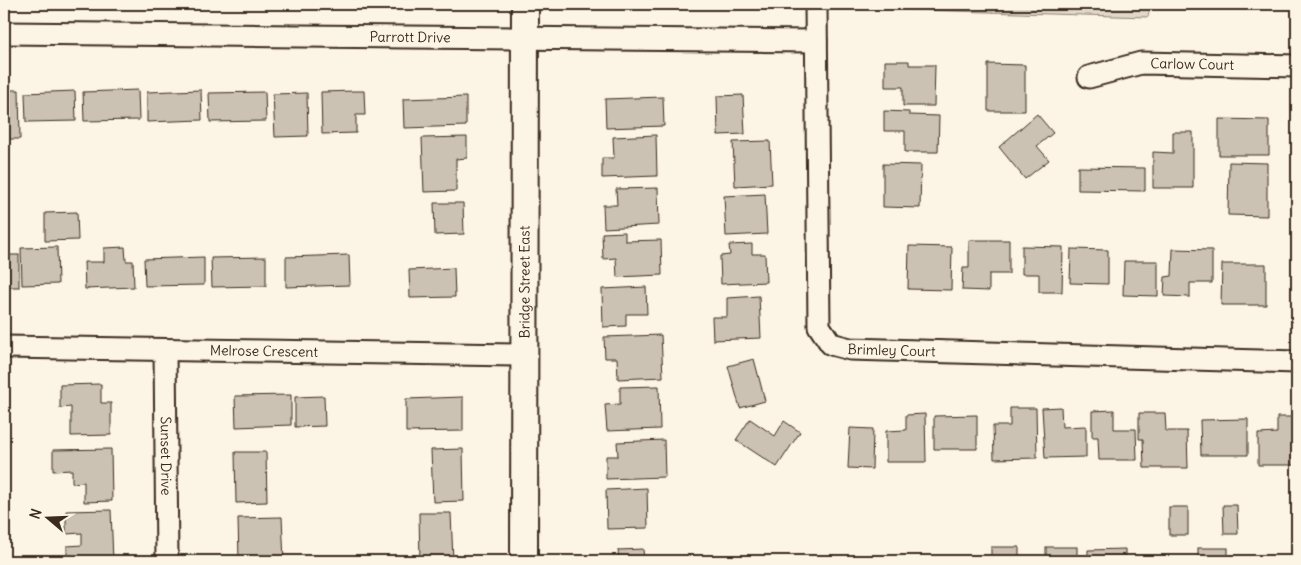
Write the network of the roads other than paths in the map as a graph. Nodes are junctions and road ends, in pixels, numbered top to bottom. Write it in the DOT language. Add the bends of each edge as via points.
graph roads {
  1 [pos="525,4"];
  2 [pos="816,4"];
  3 [pos="4,33"];
  4 [pos="525,40"];
  5 [pos="816,41"];
  6 [pos="1297,66"];
  7 [pos="1089,77"];
  8 [pos="4,347"];
  9 [pos="166,350"];
  10 [pos="524,355"];
  11 [pos="1297,362"];
  12 [pos="167,561"];
  13 [pos="524,561"];
  1 -- 4 [label="street, Bridge Street East"];
  2 -- 5 [label="street, Brimley Court"];
  3 -- 4 [label="street, Parrott Drive"];
  4 -- 5 [label="street, Parrott Drive"];
  4 -- 10 [label="street, Bridge Street East"];
  5 -- 11 [label="street, Brimley Court" via="819,326 831,344 850,349"];
  6 -- 7 [label="street, Carlow Court" via="1142,63"];
  8 -- 9 [label="street, Melrose Crescent"];
  9 -- 10 [label="street, Melrose Crescent"];
  9 -- 12 [label="street, Sunset Drive"];
  10 -- 13 [label="street, Bridge Street East"];
}
